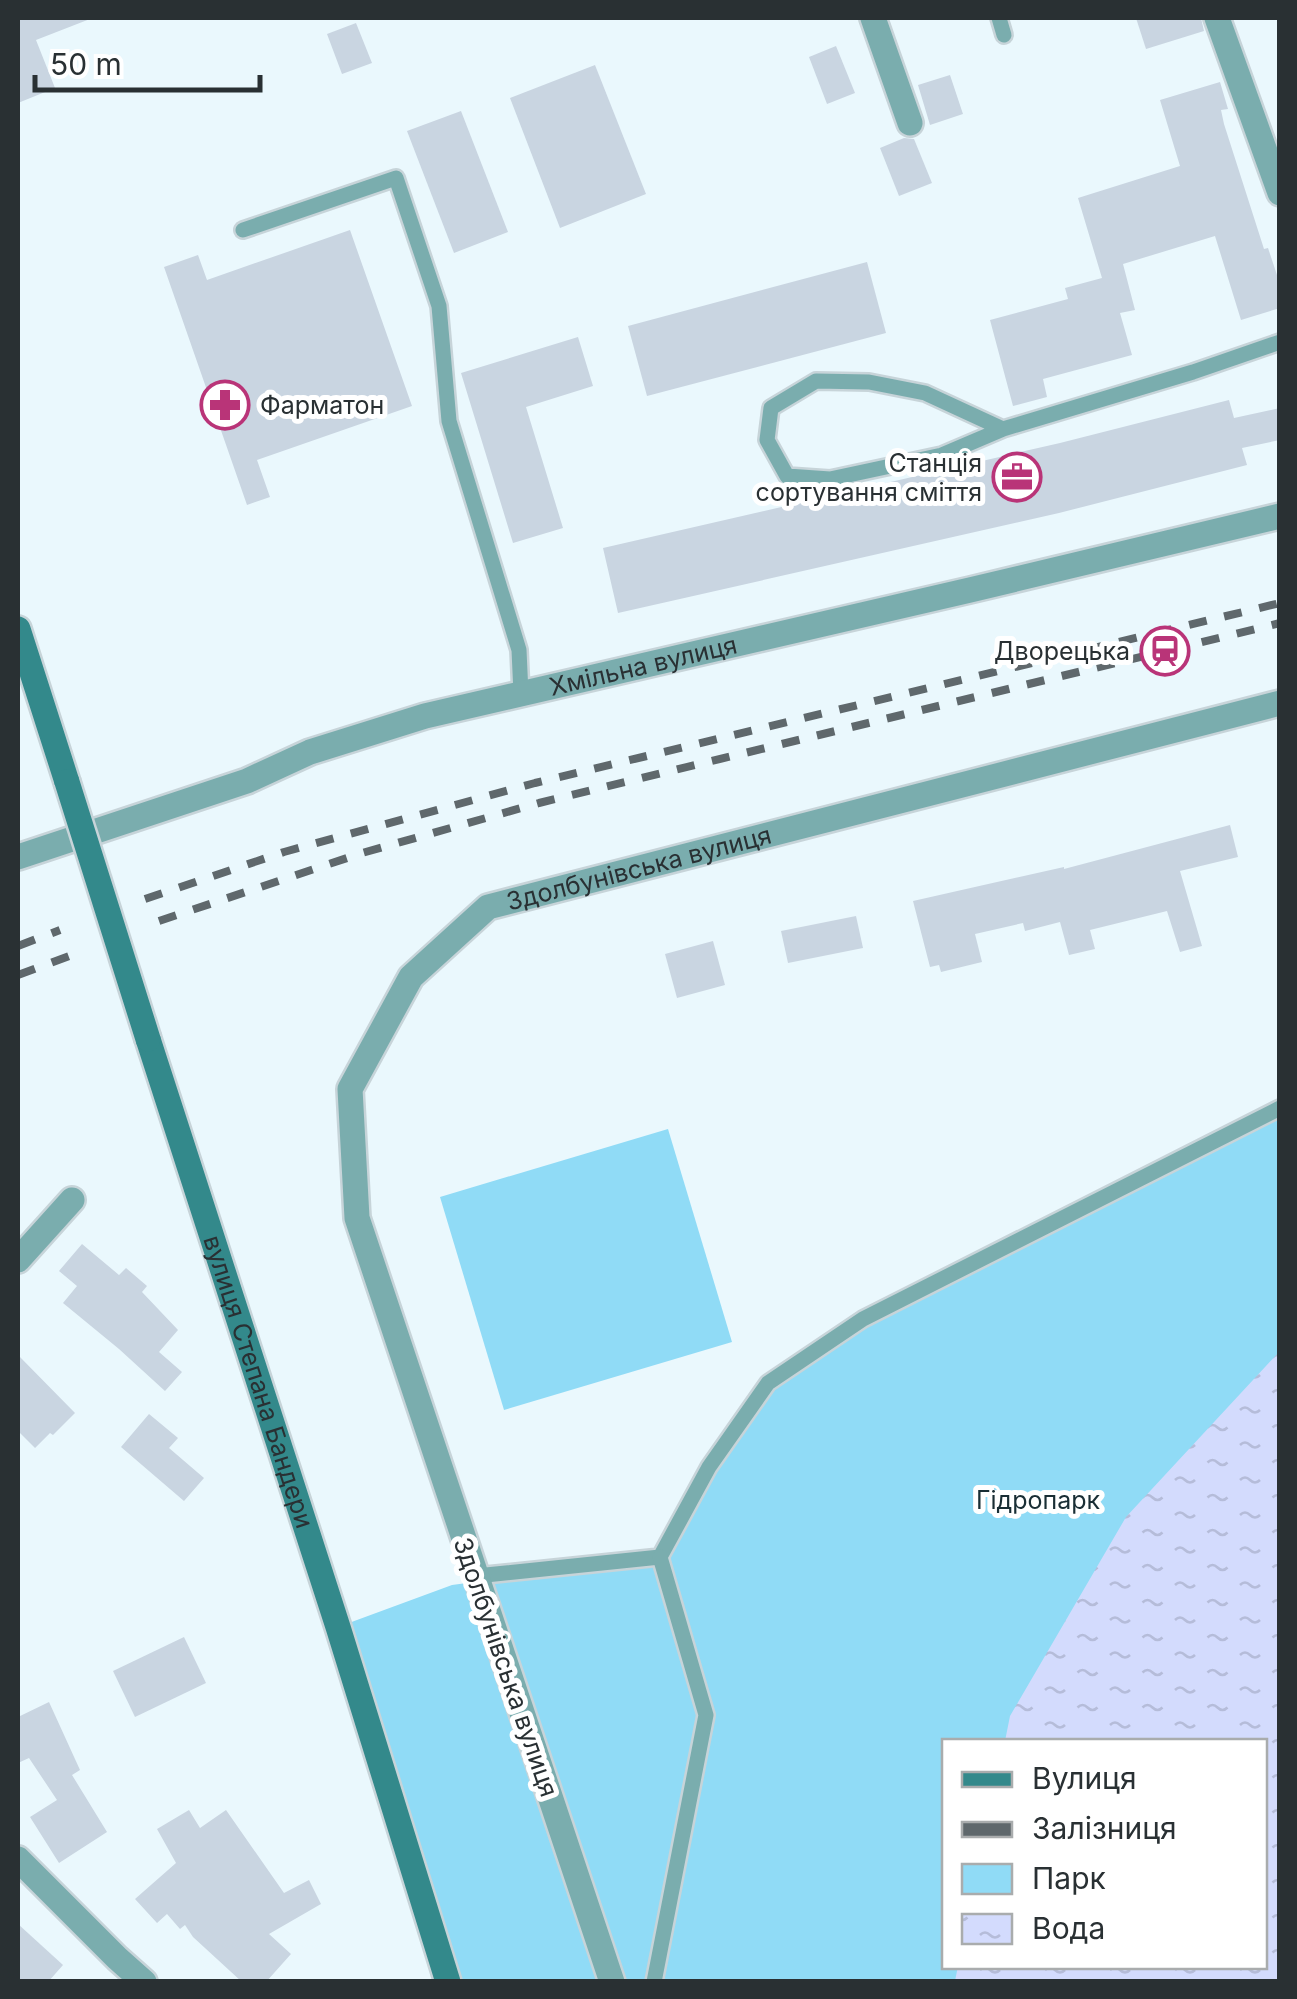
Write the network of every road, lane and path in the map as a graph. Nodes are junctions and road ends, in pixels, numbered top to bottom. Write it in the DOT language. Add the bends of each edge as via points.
graph roads {
  1 [pos="873,18"];
  2 [pos="999,18"];
  3 [pos="1221,19"];
  4 [pos="1004,35"];
  5 [pos="910,124"];
  6 [pos="1280,193"];
  7 [pos="243,230"];
  8 [pos="1280,342"];
  9 [pos="1003,428"];
  10 [pos="1280,516"];
  11 [pos="18,630"];
  12 [pos="521,694"];
  13 [pos="1280,703"];
  14 [pos="18,857"];
  15 [pos="1280,1108"];
  16 [pos="72,1200"];
  17 [pos="18,1260"];
  18 [pos="660,1557"];
  19 [pos="476,1576"];
  20 [pos="18,1859"];
  21 [pos="144,1982"];
  22 [pos="448,1982"];
  23 [pos="612,1982"];
  24 [pos="654,1982"];
  1 -- 5 [label="street"];
  2 -- 4 [label="lane"];
  3 -- 6 [label="street"];
  7 -- 12 [label="lane" via="396,178 439,306 450,421 518,650"];
  8 -- 9 [label="lane"];
  9 -- 9 [label="lane" via="925,393 869,382 816,382 771,408 768,440 786,476 830,479 942,456"];
  10 -- 12 [label="street, Хмільна вулиця"];
  11 -- 22 [label="main road, вулиця Степана Бандери, bridge"];
  12 -- 14 [label="street, Хмільна вулиця" via="310,752 247,781"];
  13 -- 19 [label="street, Здолбунівська вулиця" via="488,907 411,977 350,1089 357,1218"];
  15 -- 18 [label="lane" via="863,1319 768,1383 709,1468"];
  16 -- 17 [label="street"];
  18 -- 19 [label="lane"];
  18 -- 24 [label="lane" via="706,1715"];
  19 -- 23 [label="street, Здолбунівська вулиця"];
  20 -- 21 [label="street"];
}
